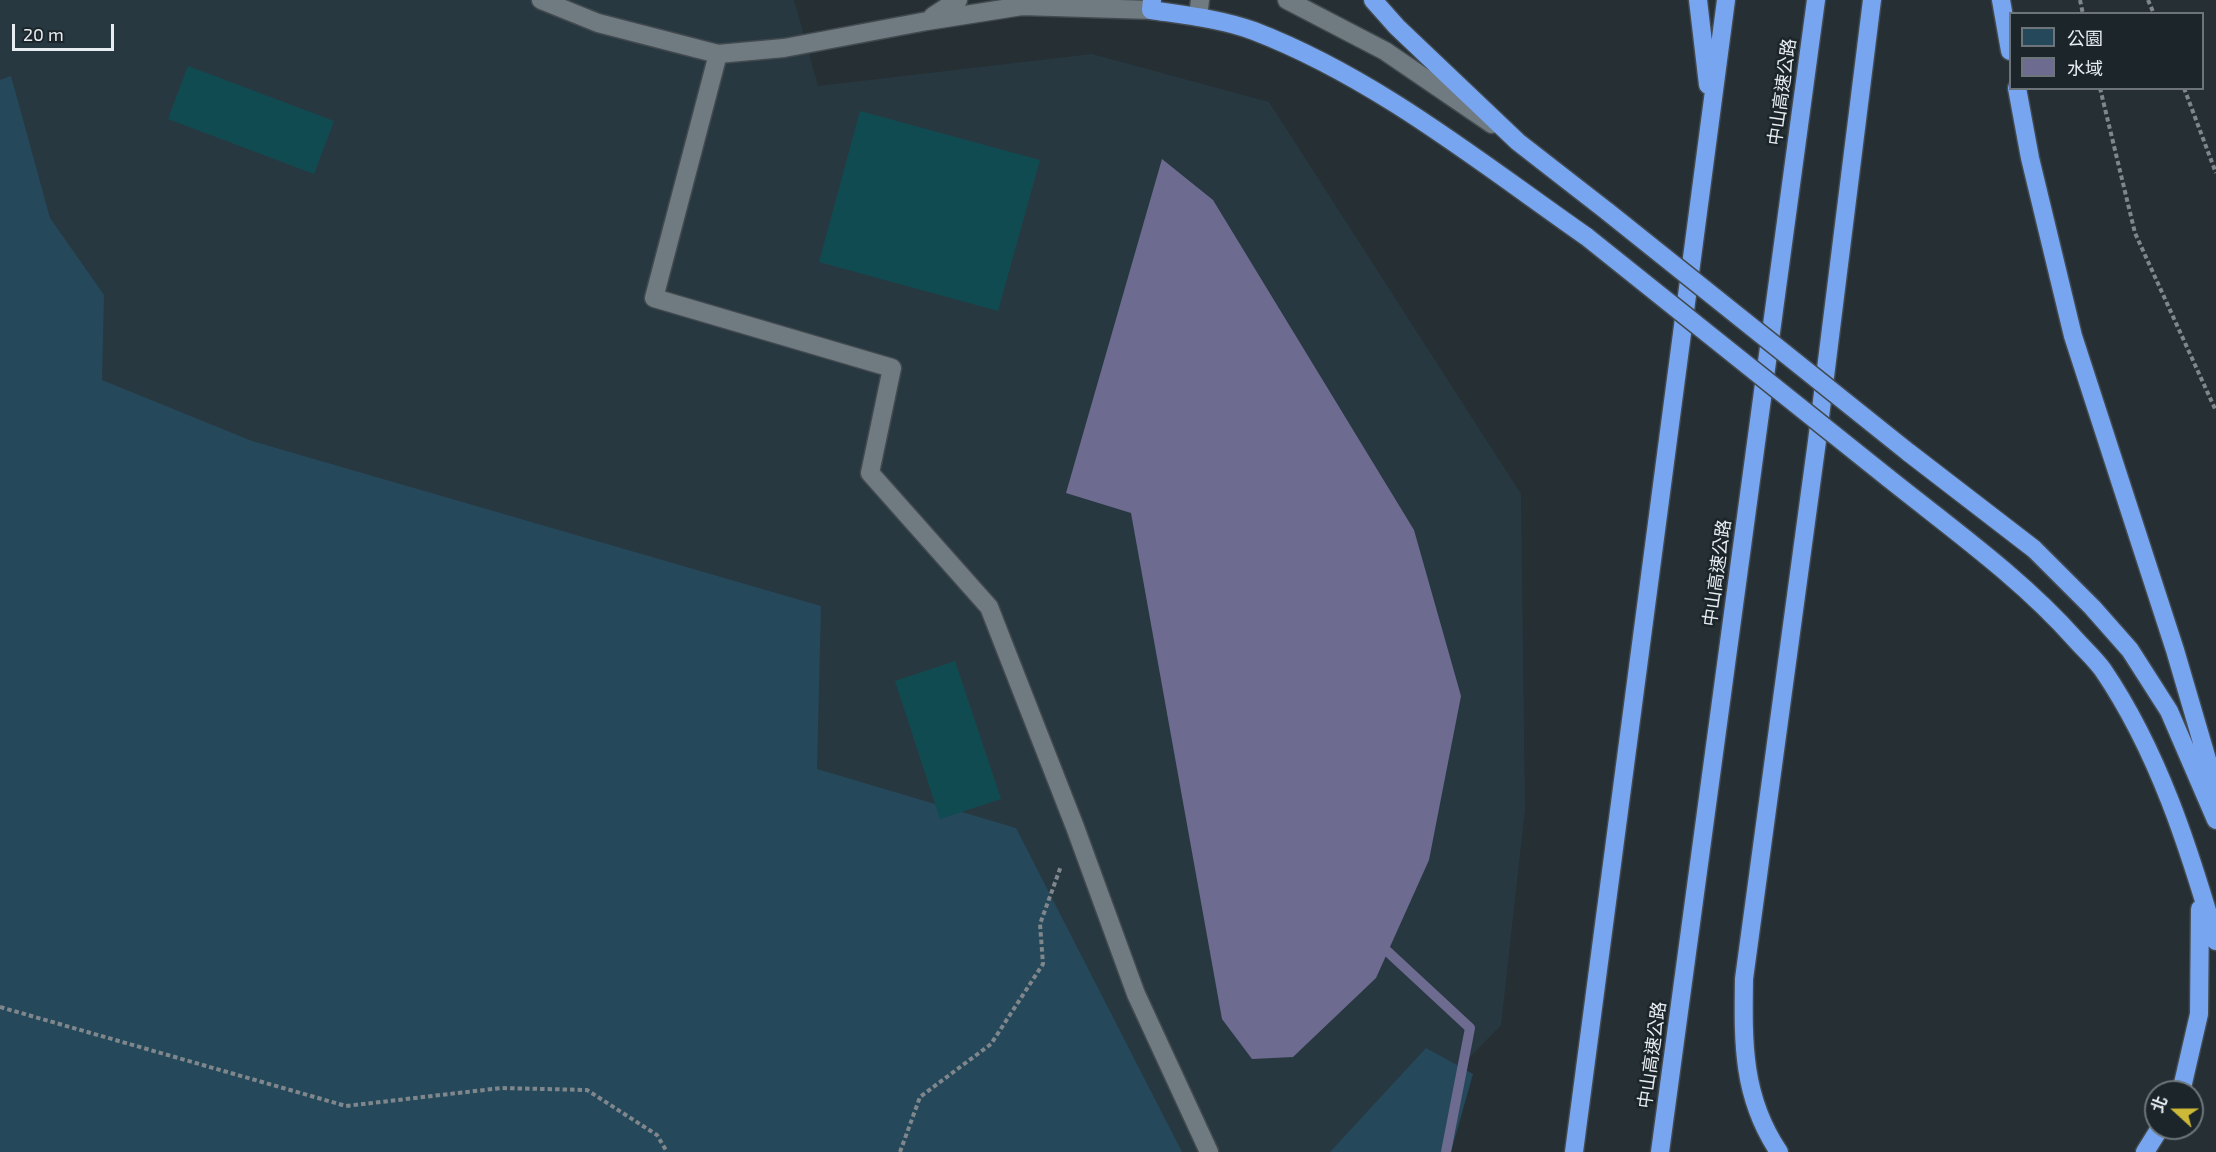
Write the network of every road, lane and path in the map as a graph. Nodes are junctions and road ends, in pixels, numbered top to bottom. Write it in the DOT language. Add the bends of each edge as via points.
graph roads {
  1 [pos="541,0"];
  2 [pos="958,0"];
  3 [pos="1287,0"];
  4 [pos="1373,0"];
  5 [pos="1698,0"];
  6 [pos="1726,0"];
  7 [pos="1816,0"];
  8 [pos="1872,0"];
  9 [pos="2001,0"];
  10 [pos="1151,5"];
  11 [pos="1199,9"];
  12 [pos="927,21"];
  13 [pos="2009,45"];
  14 [pos="718,54"];
  15 [pos="2018,90"];
  16 [pos="2100,90"];
  17 [pos="2185,90"];
  18 [pos="1711,113"];
  19 [pos="1518,142"];
  20 [pos="2216,173"];
  21 [pos="2216,411"];
  22 [pos="2216,790"];
  23 [pos="2216,820"];
  24 [pos="1075,827"];
  25 [pos="2201,889"];
  26 [pos="2216,941"];
  27 [pos="0,1007"];
  28 [pos="2184,1080"];
  29 [pos="667,1152"];
  30 [pos="900,1152"];
  31 [pos="1209,1152"];
  32 [pos="1574,1152"];
  33 [pos="1660,1152"];
  34 [pos="1779,1152"];
  1 -- 14 [label="lane" via="598,23"];
  2 -- 12 [label="lane"];
  3 -- 19 [label="lane" via="1385,51"];
  4 -- 19 [label="highway"];
  5 -- 18 [label="highway"];
  6 -- 18 [label="highway"];
  7 -- 33 [label="highway, 中山高速公路"];
  8 -- 34 [label="highway" via="1744,979 1743,1041 1752,1098"];
  9 -- 13 [label="highway"];
  10 -- 11 [label="highway"];
  10 -- 12 [label="lane" via="1022,6"];
  11 -- 25 [label="highway, bridge" via="1336,68 1424,123 1587,237 2003,570 2056,617 2102,669 2142,735"];
  12 -- 14 [label="lane" via="784,48"];
  14 -- 24 [label="lane" via="654,297 892,368 870,473 989,607"];
  15 -- 22 [label="highway" via="2030,158 2073,336"];
  16 -- 21 [label="path" via="2134,232"];
  17 -- 20 [label="path"];
  18 -- 32 [label="highway"];
  19 -- 23 [label="highway, bridge" via="2034,549 2130,650 2169,711"];
  24 -- 30 [label="path" via="1040,924 1043,964 991,1044 920,1097"];
  24 -- 31 [label="lane" via="1137,994"];
  25 -- 26 [label="highway"];
  25 -- 28 [label="highway" via="2199,1014"];
  27 -- 29 [label="path" via="346,1106 501,1088 587,1090 657,1135"];
}
